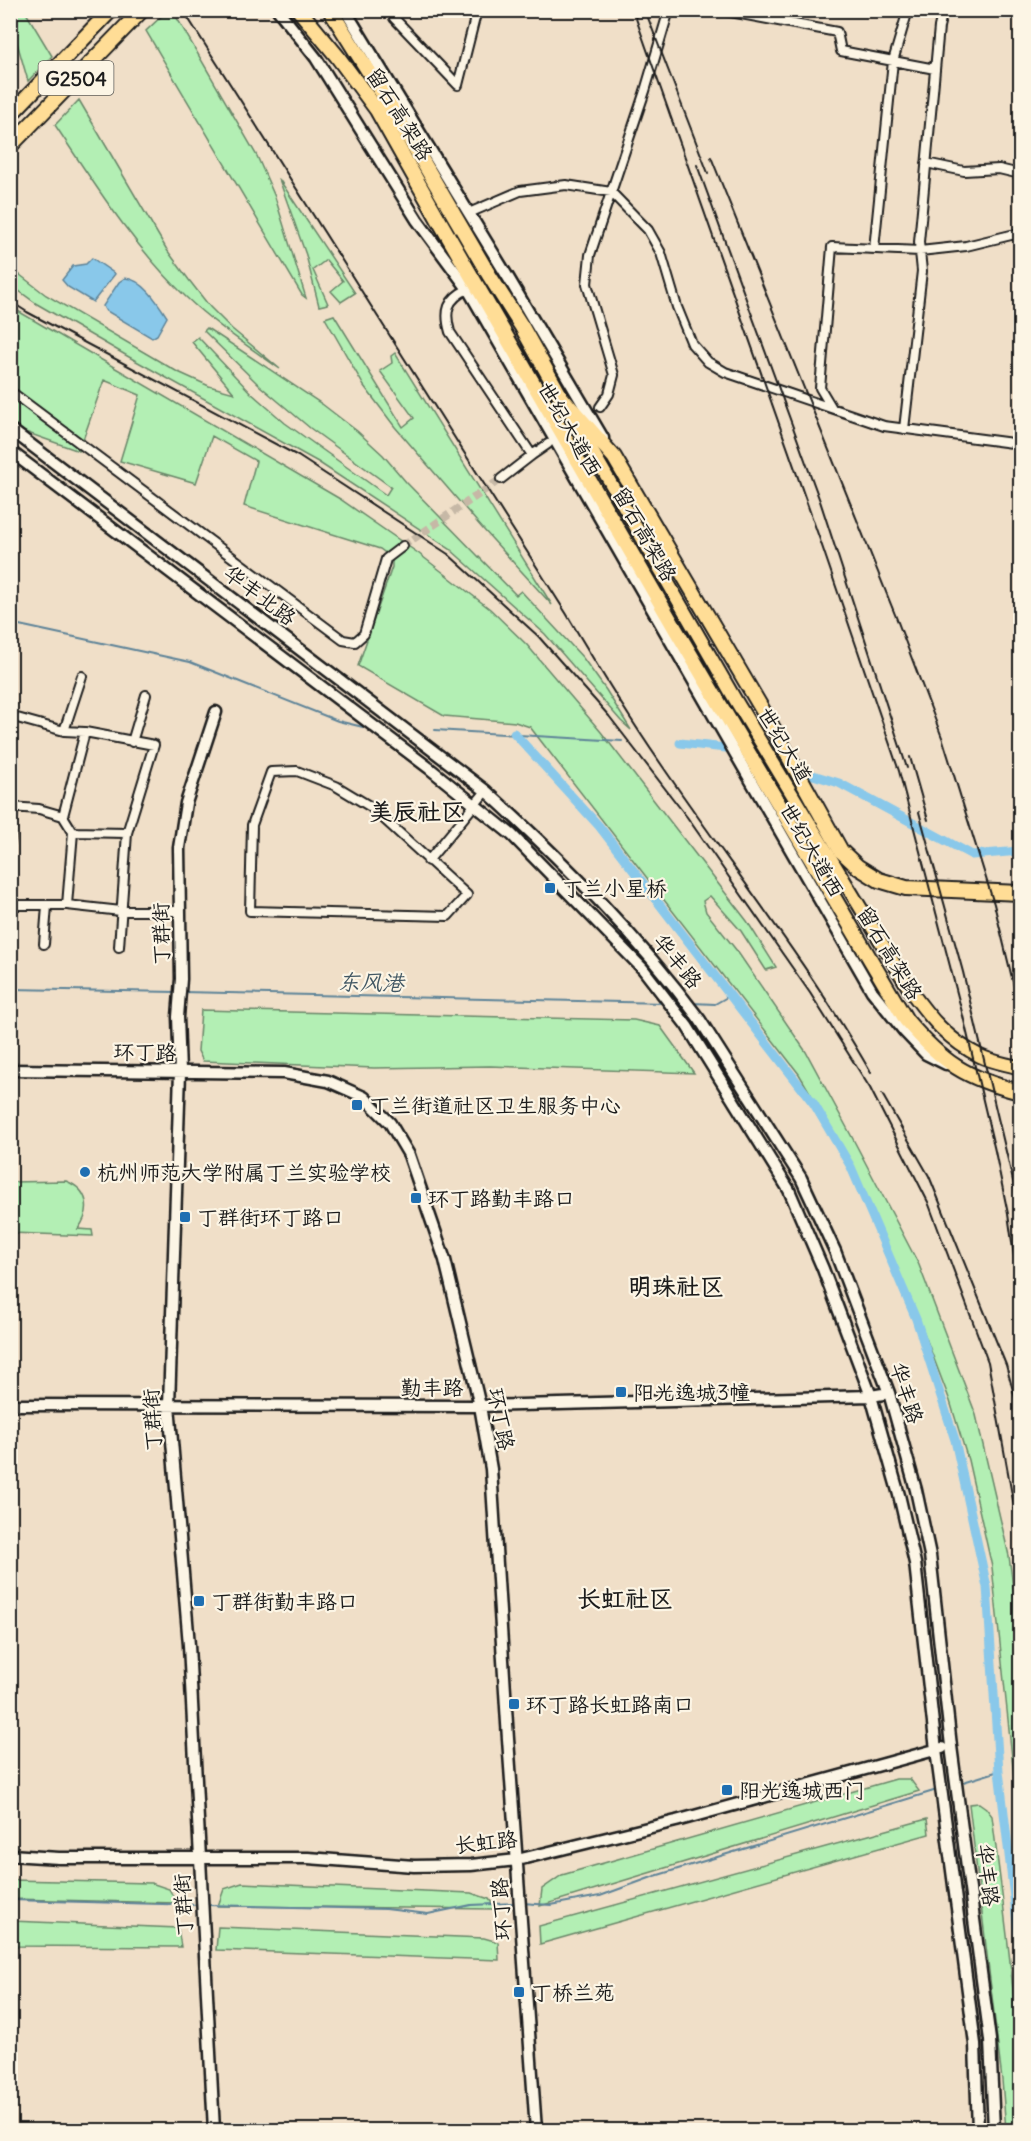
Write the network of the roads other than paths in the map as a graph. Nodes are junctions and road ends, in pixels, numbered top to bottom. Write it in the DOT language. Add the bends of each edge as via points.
graph roads {
  1 [pos="111,10"];
  2 [pos="142,10"];
  3 [pos="278,10"];
  4 [pos="299,10"];
  5 [pos="330,10"];
  6 [pos="345,10"];
  7 [pos="396,10"];
  8 [pos="477,10"];
  9 [pos="669,10"];
  10 [pos="720,10"];
  11 [pos="908,10"];
  12 [pos="943,10"];
  13 [pos="337,56"];
  14 [pos="893,61"];
  15 [pos="935,69"];
  16 [pos="10,115"];
  17 [pos="10,146"];
  18 [pos="926,163"];
  19 [pos="1020,174"];
  20 [pos="611,192"];
  21 [pos="469,213"];
  22 [pos="1020,235"];
  23 [pos="874,249"];
  24 [pos="920,251"];
  25 [pos="468,289"];
  26 [pos="10,391"];
  27 [pos="561,397"];
  28 [pos="600,407"];
  29 [pos="831,408"];
  30 [pos="10,429"];
  31 [pos="904,429"];
  32 [pos="548,444"];
  33 [pos="1020,444"];
  34 [pos="10,451"];
  35 [pos="532,455"];
  36 [pos="614,457"];
  37 [pos="501,479"];
  38 [pos="637,495"];
  39 [pos="647,545"];
  40 [pos="403,546"];
  41 [pos="82,676"];
  42 [pos="146,695"];
  43 [pos="216,712"];
  44 [pos="10,716"];
  45 [pos="64,731"];
  46 [pos="86,732"];
  47 [pos="132,742"];
  48 [pos="486,790"];
  49 [pos="474,805"];
  50 [pos="12,807"];
  51 [pos="63,816"];
  52 [pos="73,832"];
  53 [pos="128,833"];
  54 [pos="10,842"];
  55 [pos="428,861"];
  56 [pos="1020,893"];
  57 [pos="10,905"];
  58 [pos="68,905"];
  59 [pos="47,906"];
  60 [pos="121,911"];
  61 [pos="180,911"];
  62 [pos="44,944"];
  63 [pos="119,947"];
  64 [pos="1020,1068"];
  65 [pos="10,1070"];
  66 [pos="180,1072"];
  67 [pos="962,1072"];
  68 [pos="1020,1090"];
  69 [pos="889,1393"];
  70 [pos="871,1396"];
  71 [pos="10,1405"];
  72 [pos="169,1405"];
  73 [pos="480,1406"];
  74 [pos="951,1746"];
  75 [pos="936,1750"];
  76 [pos="10,1855"];
  77 [pos="200,1859"];
  78 [pos="517,1860"];
  79 [pos="214,2130"];
  80 [pos="536,2130"];
  81 [pos="978,2130"];
  82 [pos="994,2130"];
  1 -- 16 [label="highway, G2504"];
  2 -- 17 [label="highway, G2504"];
  3 -- 25 [label="main road, 世纪大道西" via="316,58 417,220"];
  4 -- 13 [label="highway, 留石高架路"];
  5 -- 27 [label="highway, 留石高架路" via="392,107"];
  6 -- 21 [label="main road, 世纪大道西"];
  7 -- 8 [label="street" via="394,18 458,85"];
  9 -- 20 [label="street"];
  10 -- 14 [label="street" via="837,32 841,51"];
  11 -- 14 [label="street"];
  12 -- 15 [label="street"];
  13 -- 25 [label="highway"];
  13 -- 67 [label="highway, 留石高架路" via="377,110 888,992 932,1050"];
  14 -- 15 [label="street"];
  14 -- 23 [label="street"];
  15 -- 18 [label="street"];
  18 -- 19 [label="street" via="963,171 999,169"];
  18 -- 24 [label="street"];
  20 -- 21 [label="street" via="566,186 520,191"];
  20 -- 28 [label="street" via="590,255 588,284 614,375 609,394"];
  20 -- 29 [label="street" via="648,230 661,253 692,344 708,362 725,372"];
  21 -- 36 [label="main road, 世纪大道西"];
  22 -- 24 [label="street"];
  23 -- 24 [label="street"];
  23 -- 29 [label="street" via="832,247 820,388"];
  24 -- 31 [label="street" via="922,271"];
  25 -- 35 [label="street" via="456,295 449,306 446,319 450,332"];
  25 -- 67 [label="main road, 世纪大道西" via="872,991 926,1054"];
  26 -- 40 [label="street" via="343,640 355,642 364,634 386,559"];
  27 -- 36 [label="highway, 留石高架路"];
  27 -- 39 [label="main road, 世纪大道"];
  29 -- 31 [label="street"];
  30 -- 48 [label="main road, 华丰北路"];
  31 -- 33 [label="street"];
  32 -- 35 [label="street"];
  34 -- 49 [label="main road, 华丰北路"];
  35 -- 37 [label="street"];
  36 -- 38 [label="highway, 留石高架路"];
  38 -- 39 [label="main road"];
  38 -- 56 [label="highway, 留石高架路" via="841,851 879,880 906,888"];
  39 -- 64 [label="main road, 世纪大道" via="736,701 929,1017 951,1039 981,1056"];
  41 -- 45 [label="street"];
  42 -- 47 [label="street"];
  43 -- 61 [label="main road, 丁群街" via="186,803 179,848"];
  44 -- 45 [label="street"];
  45 -- 46 [label="street"];
  46 -- 47 [label="street"];
  46 -- 51 [label="street"];
  47 -- 53 [label="street" via="154,745"];
  48 -- 49 [label="street"];
  48 -- 69 [label="main road, 华丰路" via="597,898 654,960 700,1020 801,1178 835,1251"];
  49 -- 55 [label="street"];
  49 -- 70 [label="main road, 华丰路" via="512,835 643,969 687,1026 789,1190 824,1269"];
  50 -- 51 [label="street" via="39,808"];
  50 -- 54 [label="street"];
  51 -- 52 [label="street"];
  52 -- 53 [label="street"];
  52 -- 58 [label="street"];
  53 -- 60 [label="street"];
  55 -- 55 [label="street" via="371,807 336,786 297,771 271,772 252,825 250,911 448,916 467,895"];
  57 -- 59 [label="street"];
  58 -- 59 [label="street"];
  58 -- 60 [label="street"];
  59 -- 62 [label="street"];
  60 -- 61 [label="street"];
  60 -- 63 [label="street"];
  61 -- 66 [label="main road, 丁群街"];
  65 -- 66 [label="main road, 环丁路"];
  66 -- 72 [label="main road, 丁群街"];
  66 -- 73 [label="main road, 环丁路" via="284,1072 328,1080 364,1097 390,1123 409,1155 445,1260"];
  67 -- 68 [label="highway, 留石高架路" via="992,1085"];
  69 -- 70 [label="main road, 勤丰路"];
  69 -- 74 [label="main road, 华丰路" via="930,1555"];
  70 -- 73 [label="main road, 勤丰路"];
  70 -- 75 [label="main road, 华丰路" via="915,1563"];
  71 -- 72 [label="main road, 勤丰路"];
  72 -- 73 [label="main road, 勤丰路"];
  72 -- 77 [label="main road, 丁群街" via="189,1645"];
  73 -- 78 [label="main road, 环丁路" via="491,1469"];
  74 -- 75 [label="main road, 长虹路"];
  74 -- 82 [label="main road, 华丰路" via="990,2040"];
  75 -- 78 [label="main road, 长虹路"];
  75 -- 81 [label="main road, 华丰路" via="975,2044"];
  76 -- 77 [label="main road, 长虹路"];
  77 -- 78 [label="main road, 长虹路" via="308,1858 414,1866"];
  77 -- 79 [label="main road, 丁群街"];
  78 -- 80 [label="main road, 环丁路"];
}
